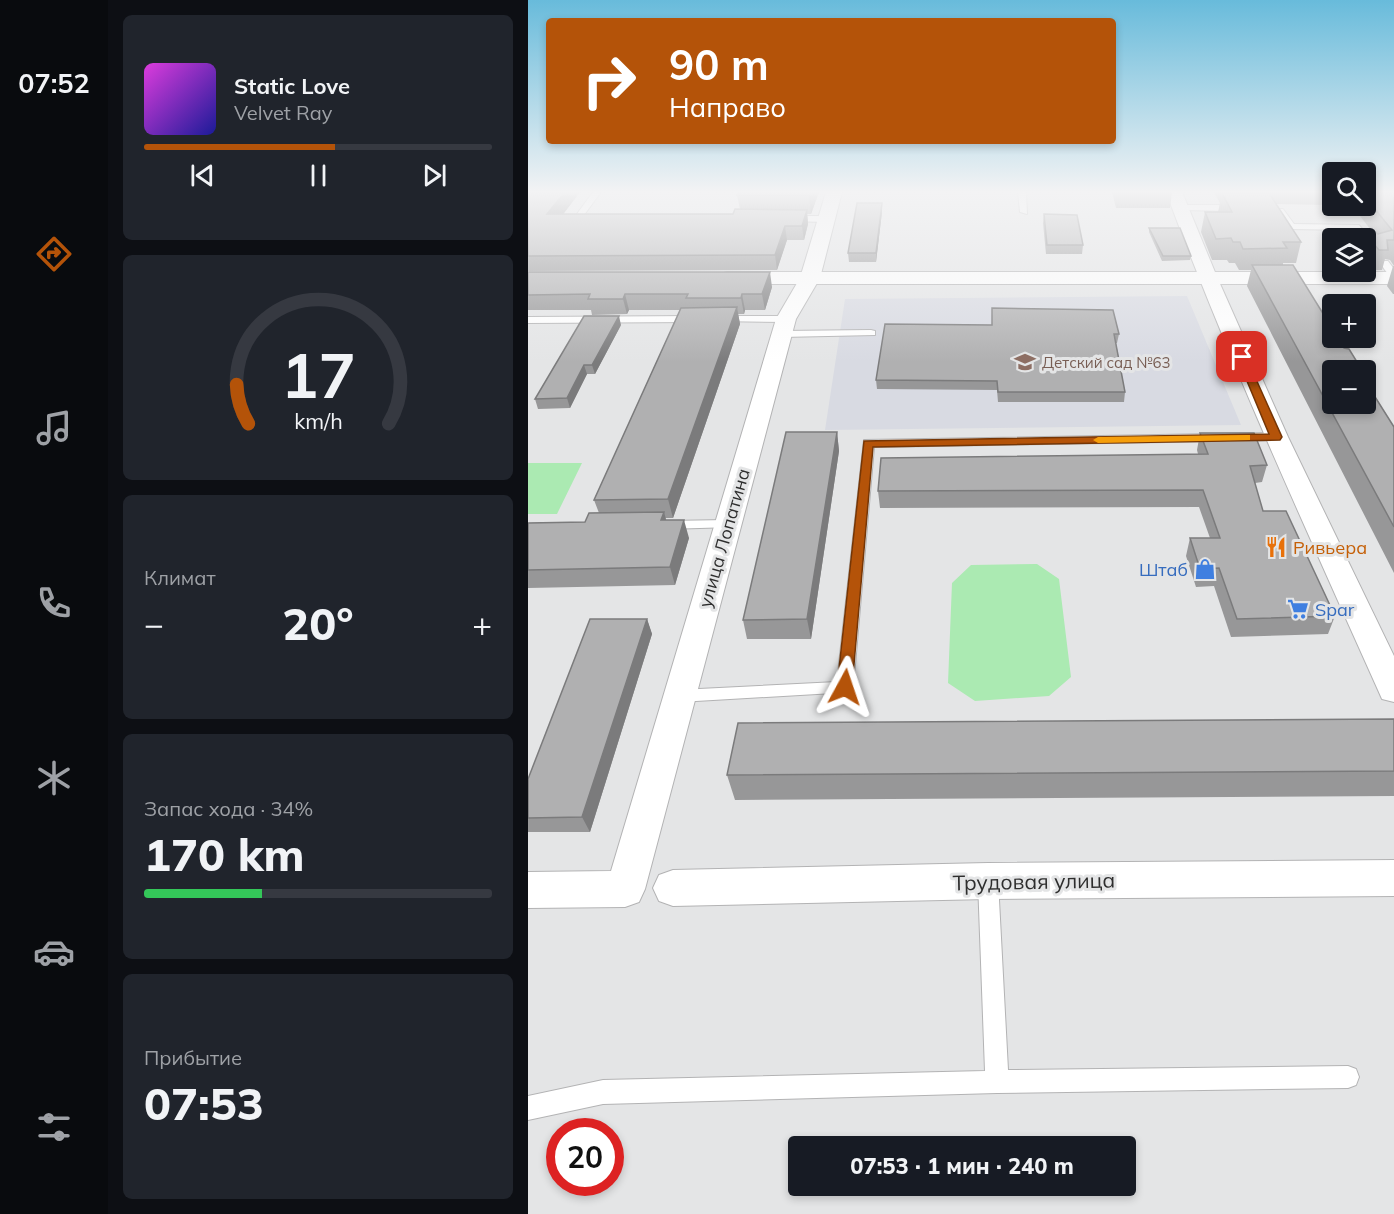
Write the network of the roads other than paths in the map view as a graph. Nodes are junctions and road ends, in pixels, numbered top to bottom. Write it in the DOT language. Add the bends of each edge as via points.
graph roads {
  1 [pos="818,249"];
  2 [pos="1196,249"];
  3 [pos="1391,272"];
  4 [pos="1207,277"];
  5 [pos="702,278"];
  6 [pos="810,278"];
  7 [pos="528,320"];
  8 [pos="784,327"];
  9 [pos="871,333"];
  10 [pos="1276,437"];
  11 [pos="728,524"];
  12 [pos="657,525"];
  13 [pos="1394,690"];
  14 [pos="680,696"];
  15 [pos="1394,878"];
  16 [pos="988,881"];
  17 [pos="673,888"];
  18 [pos="528,890"];
  19 [pos="1348,1077"];
  20 [pos="997,1082"];
  21 [pos="528,1108"];
  1 -- 6 [label="street, улица Лопатина"];
  2 -- 4 [label="street"];
  3 -- 4 [label="street" via="1293,282"];
  4 -- 6 [label="street"];
  4 -- 10 [label="street"];
  5 -- 6 [label="street"];
  6 -- 8 [label="street, улица Лопатина"];
  7 -- 8 [label="lane"];
  8 -- 9 [label="lane"];
  8 -- 11 [label="street, улица Лопатина"];
  10 -- 13 [label="street"];
  10 -- 14 [label="lane" via="868,443 845,687"];
  11 -- 12 [label="lane"];
  11 -- 14 [label="street, улица Лопатина"];
  14 -- 18 [label="street, улица Лопатина" via="625,889"];
  15 -- 16 [label="street, Трудовая улица"];
  16 -- 17 [label="street, Трудовая улица"];
  16 -- 20 [label="lane"];
  19 -- 20 [label="lane"];
  20 -- 21 [label="lane" via="603,1092"];
}
